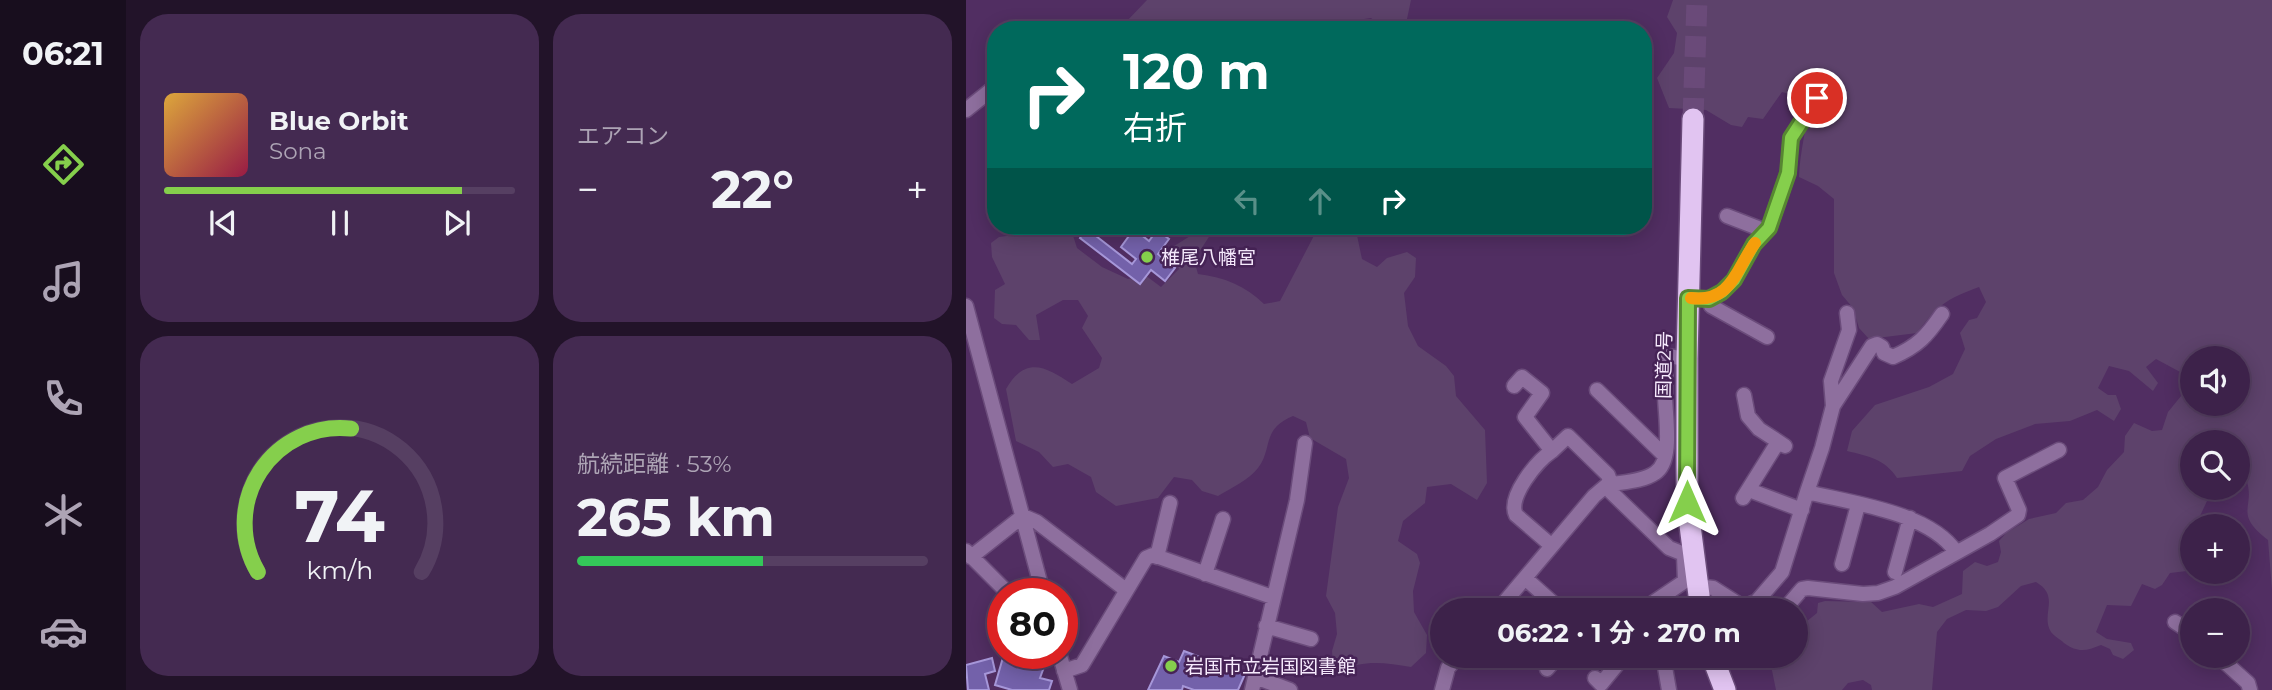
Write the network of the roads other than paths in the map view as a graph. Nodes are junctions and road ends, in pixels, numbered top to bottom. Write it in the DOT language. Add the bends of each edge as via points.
graph roads {
  1 [pos="987,93"];
  2 [pos="1817,98"];
  3 [pos="966,110"];
  4 [pos="1693,119"];
  5 [pos="1727,216"];
  6 [pos="1763,234"];
  7 [pos="1699,298"];
  8 [pos="966,306"];
  9 [pos="1847,313"];
  10 [pos="1942,314"];
  11 [pos="1767,337"];
  12 [pos="1687,359"];
  13 [pos="1514,387"];
  14 [pos="1597,390"];
  15 [pos="1744,395"];
  16 [pos="1833,406"];
  17 [pos="1305,443"];
  18 [pos="2059,450"];
  19 [pos="1552,451"];
  20 [pos="1665,456"];
  21 [pos="1609,485"];
  22 [pos="1807,492"];
  23 [pos="1170,503"];
  24 [pos="1858,505"];
  25 [pos="1802,510"];
  26 [pos="1023,516"];
  27 [pos="1910,518"];
  28 [pos="1223,519"];
  29 [pos="1552,545"];
  30 [pos="1956,552"];
  31 [pos="969,554"];
  32 [pos="1157,557"];
  33 [pos="1689,557"];
  34 [pos="1842,564"];
  35 [pos="1895,572"];
  36 [pos="1205,573"];
  37 [pos="993,578"];
  38 [pos="1039,578"];
  39 [pos="1525,578"];
  40 [pos="1697,586"];
  41 [pos="1126,590"];
  42 [pos="1272,597"];
  43 [pos="1508,598"];
  44 [pos="1547,598"];
  45 [pos="1659,598"];
  46 [pos="1699,598"];
  47 [pos="1793,598"];
  48 [pos="2175,622"];
  49 [pos="2180,625"];
  50 [pos="1266,626"];
  51 [pos="1311,639"];
  52 [pos="1448,668"];
  53 [pos="1614,668"];
  54 [pos="1665,668"];
  55 [pos="1717,668"];
  56 [pos="2231,668"];
  57 [pos="1064,671"];
  58 [pos="1595,678"];
  59 [pos="1253,684"];
  60 [pos="1070,690"];
  61 [pos="1290,690"];
  62 [pos="1443,690"];
  63 [pos="1669,690"];
  64 [pos="1725,690"];
  65 [pos="2250,690"];
  1 -- 3 [label="street"];
  2 -- 6 [label="street" via="1791,138 1788,173 1773,220"];
  4 -- 7 [label="highway, 国道2号"];
  5 -- 6 [label="street"];
  6 -- 7 [label="street" via="1722,292"];
  7 -- 11 [label="street"];
  7 -- 12 [label="highway, 国道2号"];
  8 -- 26 [label="street"];
  9 -- 16 [label="street" via="1849,330 1831,381"];
  10 -- 16 [label="street" via="1923,340 1909,350 1893,357 1884,353 1882,346 1872,346"];
  12 -- 20 [label="street" via="1667,356"];
  12 -- 33 [label="highway, 国道2号"];
  13 -- 19 [label="street" via="1522,377 1542,393 1525,417"];
  14 -- 20 [label="street"];
  15 -- 25 [label="street" via="1748,416 1782,444 1746,494"];
  16 -- 22 [label="street"];
  17 -- 42 [label="street" via="1297,500"];
  18 -- 30 [label="street" via="2005,478 2018,515"];
  19 -- 21 [label="street" via="1568,436 1608,475"];
  19 -- 29 [label="street" via="1527,478 1515,498 1514,511"];
  20 -- 21 [label="street" via="1655,473"];
  21 -- 29 [label="street"];
  21 -- 33 [label="street" via="1669,548"];
  22 -- 24 [label="street"];
  22 -- 25 [label="street"];
  23 -- 32 [label="street"];
  24 -- 27 [label="street"];
  24 -- 34 [label="street"];
  25 -- 40 [label="street" via="1782,572 1757,601 1743,607 1713,588"];
  26 -- 31 [label="street"];
  26 -- 38 [label="street"];
  26 -- 41 [label="street"];
  27 -- 30 [label="street" via="1950,543"];
  27 -- 35 [label="street"];
  28 -- 36 [label="street"];
  29 -- 39 [label="street"];
  30 -- 47 [label="street" via="1878,593 1808,587"];
  31 -- 37 [label="street"];
  32 -- 36 [label="street"];
  32 -- 41 [label="street" via="1146,558"];
  33 -- 40 [label="highway, 国道2号"];
  33 -- 45 [label="street" via="1685,581"];
  36 -- 42 [label="street"];
  39 -- 43 [label="street"];
  39 -- 44 [label="street"];
  40 -- 46 [label="highway, 国道2号"];
  41 -- 57 [label="street" via="1082,665"];
  42 -- 50 [label="street"];
  48 -- 49 [label="street"];
  50 -- 51 [label="street"];
  50 -- 59 [label="street"];
  52 -- 62 [label="street"];
  53 -- 58 [label="street" via="1601,684"];
  54 -- 63 [label="street"];
  55 -- 64 [label="highway"];
  56 -- 65 [label="street"];
  57 -- 60 [label="street"];
  59 -- 61 [label="street"];
}
